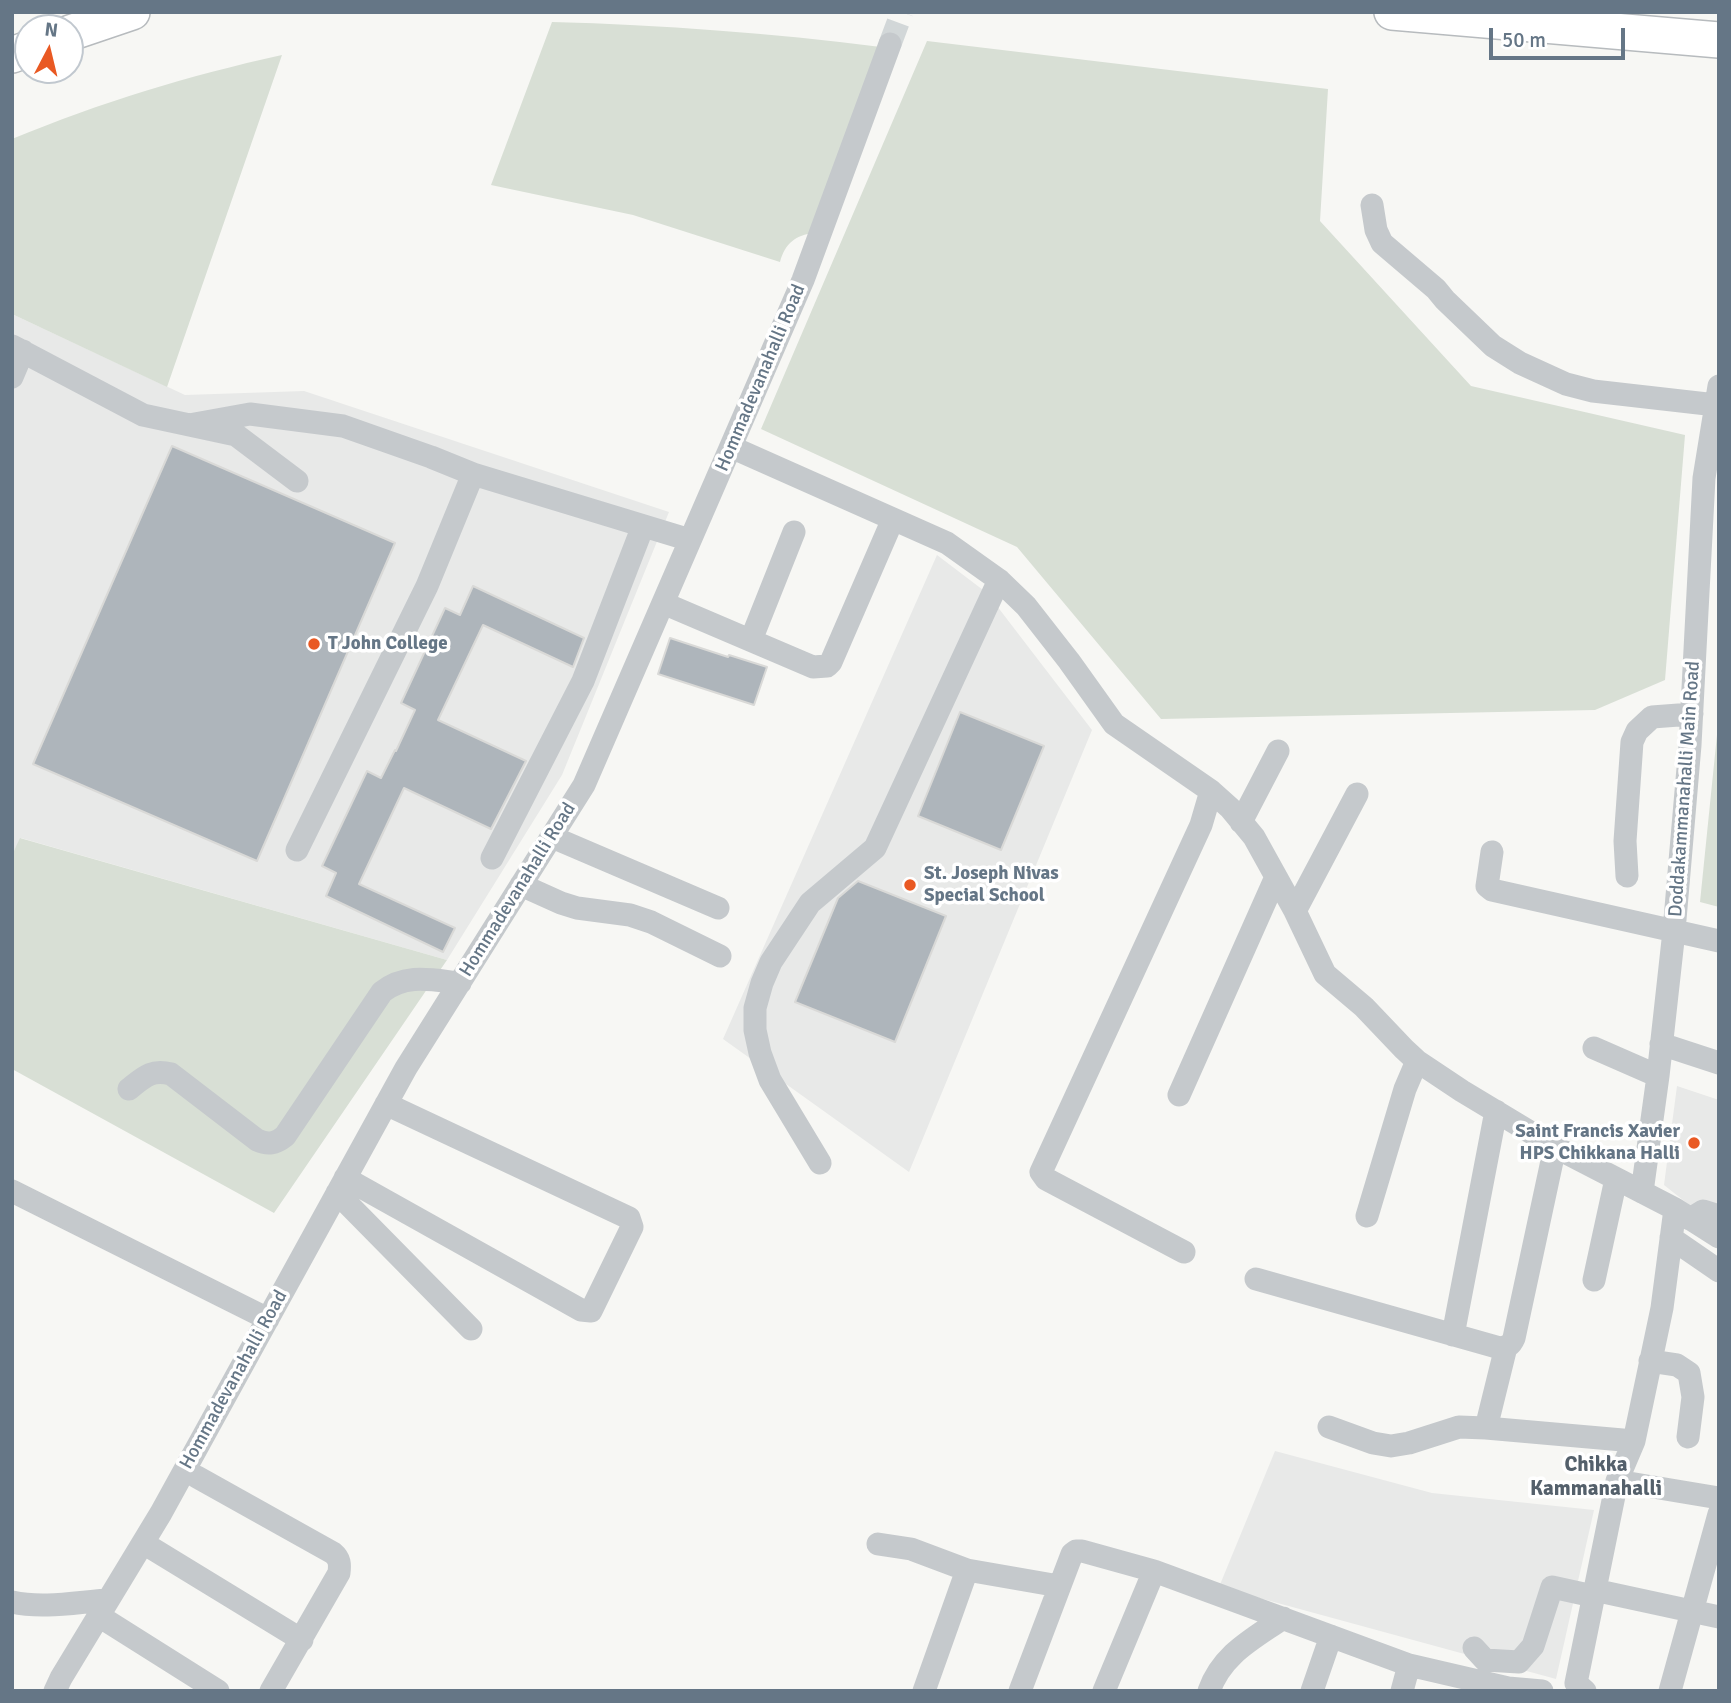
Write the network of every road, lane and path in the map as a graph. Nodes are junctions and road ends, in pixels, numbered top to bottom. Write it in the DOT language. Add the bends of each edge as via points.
graph roads {
  1 [pos="132,12"];
  2 [pos="1392,12"];
  3 [pos="84,28"];
  4 [pos="1719,40"];
  5 [pos="890,44"];
  6 [pos="1372,205"];
  7 [pos="18,349"];
  8 [pos="12,377"];
  9 [pos="1717,396"];
  10 [pos="189,425"];
  11 [pos="731,447"];
  12 [pos="473,474"];
  13 [pos="297,481"];
  14 [pos="893,519"];
  15 [pos="643,526"];
  16 [pos="794,532"];
  17 [pos="690,540"];
  18 [pos="999,580"];
  19 [pos="663,603"];
  20 [pos="751,640"];
  21 [pos="1692,715"];
  22 [pos="1278,751"];
  23 [pos="1211,791"];
  24 [pos="1357,794"];
  25 [pos="1241,822"];
  26 [pos="552,837"];
  27 [pos="297,850"];
  28 [pos="1492,852"];
  29 [pos="492,858"];
  30 [pos="1627,876"];
  31 [pos="1276,877"];
  32 [pos="521,885"];
  33 [pos="718,908"];
  34 [pos="1295,911"];
  35 [pos="1674,931"];
  36 [pos="1719,941"];
  37 [pos="720,956"];
  38 [pos="460,982"];
  39 [pos="1661,1044"];
  40 [pos="1594,1048"];
  41 [pos="1417,1061"];
  42 [pos="1719,1063"];
  43 [pos="1658,1076"];
  44 [pos="130,1089"];
  45 [pos="1179,1095"];
  46 [pos="386,1104"];
  47 [pos="1496,1111"];
  48 [pos="1555,1147"];
  49 [pos="820,1163"];
  50 [pos="1616,1179"];
  51 [pos="341,1186"];
  52 [pos="12,1191"];
  53 [pos="1642,1192"];
  54 [pos="1682,1214"];
  55 [pos="1367,1216"];
  56 [pos="1719,1216"];
  57 [pos="1719,1237"];
  58 [pos="1671,1238"];
  59 [pos="1184,1252"];
  60 [pos="1719,1271"];
  61 [pos="1256,1279"];
  62 [pos="1594,1280"];
  63 [pos="268,1319"];
  64 [pos="471,1329"];
  65 [pos="1453,1335"];
  66 [pos="1506,1347"];
  67 [pos="1650,1362"];
  68 [pos="1329,1427"];
  69 [pos="1486,1428"];
  70 [pos="1688,1437"];
  71 [pos="1633,1441"];
  72 [pos="197,1477"];
  73 [pos="1617,1481"];
  74 [pos="1719,1498"];
  75 [pos="1719,1514"];
  76 [pos="878,1544"];
  77 [pos="153,1549"];
  78 [pos="967,1570"];
  79 [pos="1154,1571"];
  80 [pos="1059,1586"];
  81 [pos="1594,1593"];
  82 [pos="12,1602"];
  83 [pos="104,1608"];
  84 [pos="1693,1610"];
  85 [pos="1719,1617"];
  86 [pos="1283,1618"];
  87 [pos="1331,1636"];
  88 [pos="302,1640"];
  89 [pos="1474,1648"];
  90 [pos="1409,1665"];
  91 [pos="1572,1688"];
  92 [pos="1508,1689"];
  93 [pos="55,1691"];
  94 [pos="218,1691"];
  95 [pos="271,1691"];
  96 [pos="924,1691"];
  97 [pos="1020,1691"];
  98 [pos="1104,1691"];
  99 [pos="1209,1691"];
  100 [pos="1312,1691"];
  101 [pos="1402,1691"];
  102 [pos="1542,1691"];
  103 [pos="1670,1691"];
  1 -- 3 [label="highway"];
  2 -- 4 [label="highway"];
  5 -- 11 [label="street, Hommadevanahalli Road" via="803,280"];
  6 -- 9 [label="street" via="1382,243 1506,356 1566,384 1593,391"];
  7 -- 8 [label="street"];
  7 -- 10 [label="street" via="144,415"];
  9 -- 21 [label="street, Doddakammanahalli Main Road" via="1704,478"];
  10 -- 12 [label="street" via="250,414 343,426"];
  10 -- 13 [label="street" via="236,435"];
  11 -- 14 [label="street"];
  11 -- 17 [label="street, Hommadevanahalli Road"];
  12 -- 15 [label="street"];
  12 -- 27 [label="street" via="427,586"];
  14 -- 18 [label="street" via="947,543"];
  14 -- 20 [label="street" via="827,666 813,667"];
  15 -- 17 [label="street"];
  15 -- 29 [label="street" via="583,681"];
  16 -- 20 [label="street"];
  17 -- 19 [label="street, Hommadevanahalli Road"];
  18 -- 23 [label="street" via="1034,617 1114,724"];
  18 -- 49 [label="street" via="875,848 810,903 762,983 755,1008 760,1053 770,1080"];
  19 -- 20 [label="street"];
  19 -- 26 [label="street, Hommadevanahalli Road" via="584,785"];
  21 -- 30 [label="street" via="1652,717 1632,742"];
  21 -- 35 [label="street, Doddakammanahalli Main Road"];
  22 -- 25 [label="street"];
  23 -- 25 [label="street"];
  23 -- 59 [label="street" via="1194,839 1041,1172 1046,1179"];
  24 -- 34 [label="street"];
  25 -- 31 [label="street"];
  26 -- 32 [label="street, Hommadevanahalli Road"];
  26 -- 33 [label="street"];
  28 -- 35 [label="street" via="1487,880 1492,890"];
  31 -- 34 [label="street"];
  31 -- 45 [label="street"];
  32 -- 37 [label="street" via="561,904 651,922"];
  32 -- 38 [label="street, Hommadevanahalli Road"];
  34 -- 41 [label="street" via="1325,974"];
  35 -- 36 [label="street"];
  35 -- 39 [label="street, Doddakammanahalli Main Road"];
  38 -- 44 [label="street" via="404,980 382,992 285,1136 271,1144 257,1140 171,1074 153,1072"];
  38 -- 46 [label="street, Hommadevanahalli Road"];
  39 -- 42 [label="street"];
  39 -- 43 [label="street, Doddakammanahalli Main Road"];
  40 -- 43 [label="street"];
  41 -- 47 [label="street"];
  41 -- 55 [label="street"];
  43 -- 53 [label="street, Doddakammanahalli Main Road"];
  46 -- 51 [label="street, Hommadevanahalli Road"];
  46 -- 51 [label="street" via="629,1218 632,1227 591,1311 581,1310"];
  47 -- 48 [label="street"];
  47 -- 65 [label="street"];
  48 -- 50 [label="street"];
  48 -- 66 [label="street" via="1514,1338"];
  50 -- 53 [label="street"];
  50 -- 62 [label="street"];
  51 -- 63 [label="street, Hommadevanahalli Road"];
  51 -- 64 [label="street"];
  52 -- 63 [label="street"];
  53 -- 54 [label="street"];
  54 -- 56 [label="street" via="1703,1211"];
  54 -- 57 [label="street"];
  54 -- 58 [label="street"];
  58 -- 60 [label="street"];
  58 -- 67 [label="street"];
  61 -- 65 [label="street"];
  63 -- 83 [label="street, Hommadevanahalli Road"];
  65 -- 66 [label="street"];
  66 -- 69 [label="street"];
  67 -- 70 [label="street" via="1677,1365 1689,1373 1693,1397"];
  67 -- 71 [label="street"];
  68 -- 69 [label="street" via="1391,1446 1459,1427"];
  69 -- 71 [label="street"];
  71 -- 73 [label="street"];
  72 -- 88 [label="street" via="338,1558 339,1573"];
  73 -- 74 [label="street"];
  73 -- 81 [label="street"];
  75 -- 84 [label="street"];
  76 -- 78 [label="street" via="911,1549"];
  77 -- 88 [label="street"];
  78 -- 80 [label="street"];
  78 -- 96 [label="street"];
  79 -- 80 [label="street" via="1076,1551"];
  79 -- 86 [label="street"];
  79 -- 98 [label="street"];
  80 -- 97 [label="street"];
  81 -- 84 [label="street"];
  81 -- 89 [label="street" via="1552,1587 1533,1646 1519,1662 1485,1660"];
  81 -- 91 [label="street"];
  82 -- 83 [label="street"];
  83 -- 93 [label="street, Hommadevanahalli Road"];
  83 -- 94 [label="street"];
  84 -- 85 [label="street"];
  84 -- 103 [label="street"];
  86 -- 87 [label="street"];
  86 -- 99 [label="street" via="1235,1651"];
  87 -- 90 [label="street"];
  87 -- 100 [label="street"];
  88 -- 95 [label="street"];
  90 -- 92 [label="street"];
  90 -- 101 [label="street"];
  92 -- 102 [label="street"];
}
